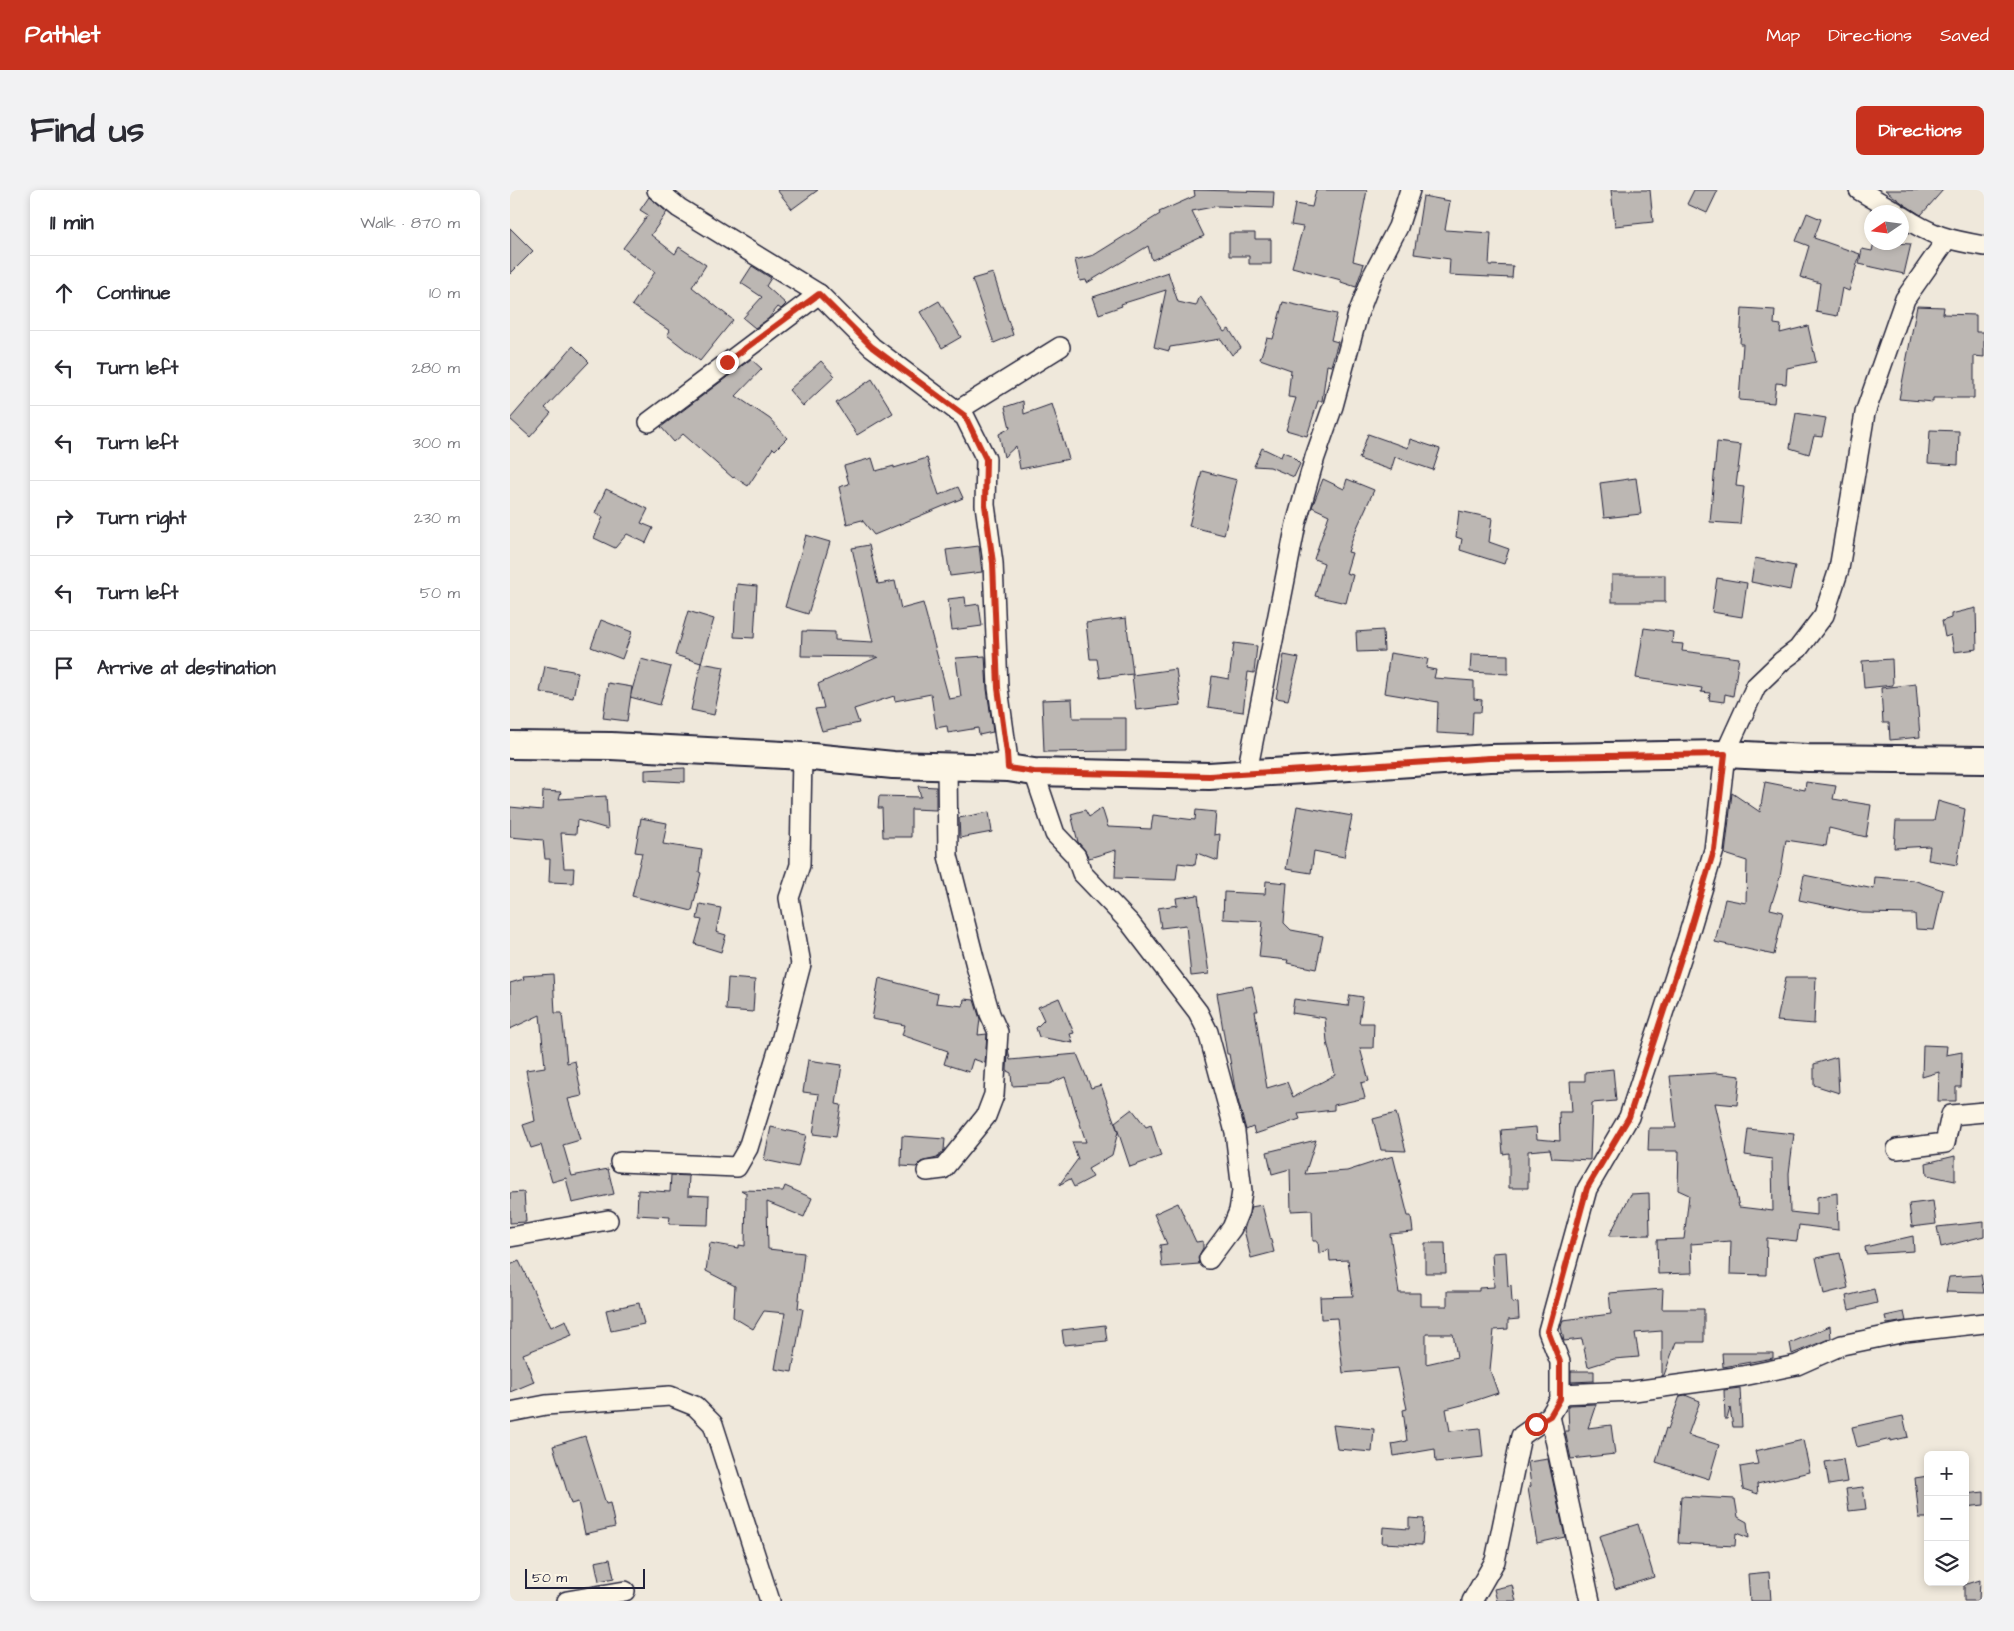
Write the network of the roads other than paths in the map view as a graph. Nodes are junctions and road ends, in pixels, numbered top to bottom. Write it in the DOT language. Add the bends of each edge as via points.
graph roads {
  1 [pos="657,190"];
  2 [pos="1410,190"];
  3 [pos="1859,190"];
  4 [pos="1884,205"];
  5 [pos="1909,220"];
  6 [pos="1948,239"];
  7 [pos="1984,246"];
  8 [pos="819,294"];
  9 [pos="1060,347"];
  10 [pos="958,411"];
  11 [pos="649,422"];
  12 [pos="510,745"];
  13 [pos="1725,754"];
  14 [pos="802,756"];
  15 [pos="1984,760"];
  16 [pos="947,766"];
  17 [pos="1008,768"];
  18 [pos="1034,772"];
  19 [pos="1247,772"];
  20 [pos="1984,1112"];
  21 [pos="1897,1148"];
  22 [pos="620,1162"];
  23 [pos="927,1171"];
  24 [pos="608,1220"];
  25 [pos="510,1237"];
  26 [pos="1209,1259"];
  27 [pos="1984,1322"];
  28 [pos="1560,1394"];
  29 [pos="510,1412"];
  30 [pos="1550,1416"];
  31 [pos="625,1592"];
  32 [pos="567,1601"];
  33 [pos="770,1601"];
  34 [pos="1472,1601"];
  35 [pos="1590,1601"];
  1 -- 8 [label="street" via="679,208"];
  2 -- 19 [label="street" via="1398,227 1373,275 1358,314 1334,406 1296,524"];
  3 -- 4 [label="street"];
  5 -- 6 [label="street"];
  6 -- 7 [label="street"];
  6 -- 13 [label="street" via="1905,299 1865,413 1839,569 1824,615 1798,649 1756,686"];
  8 -- 10 [label="street" via="872,347"];
  8 -- 11 [label="street"];
  9 -- 10 [label="street"];
  10 -- 17 [label="street" via="965,416 986,459 985,505 993,563 998,688"];
  12 -- 14 [label="street" via="611,746"];
  13 -- 15 [label="street"];
  13 -- 19 [label="street" via="1490,758"];
  13 -- 28 [label="street" via="1714,850 1629,1117 1587,1188 1548,1331 1560,1362"];
  14 -- 16 [label="street" via="893,765"];
  14 -- 22 [label="street" via="800,866 789,898 801,964 748,1148 737,1167"];
  16 -- 17 [label="street"];
  16 -- 23 [label="street" via="948,856 976,966 998,1032 994,1095 986,1116 942,1169"];
  17 -- 18 [label="street"];
  18 -- 19 [label="street" via="1209,776"];
  18 -- 26 [label="street" via="1055,834 1076,856 1082,873 1154,953 1198,1012 1208,1032 1235,1132 1242,1192 1232,1228"];
  20 -- 21 [label="street" via="1951,1115 1944,1143"];
  24 -- 25 [label="street"];
  27 -- 28 [label="street" via="1905,1332 1842,1345 1797,1365 1743,1376 1634,1391"];
  28 -- 30 [label="street"];
  29 -- 33 [label="street" via="546,1405 670,1396 696,1406 713,1424"];
  30 -- 34 [label="street" via="1521,1436 1495,1561"];
  30 -- 35 [label="street"];
  31 -- 32 [label="street"];
}
